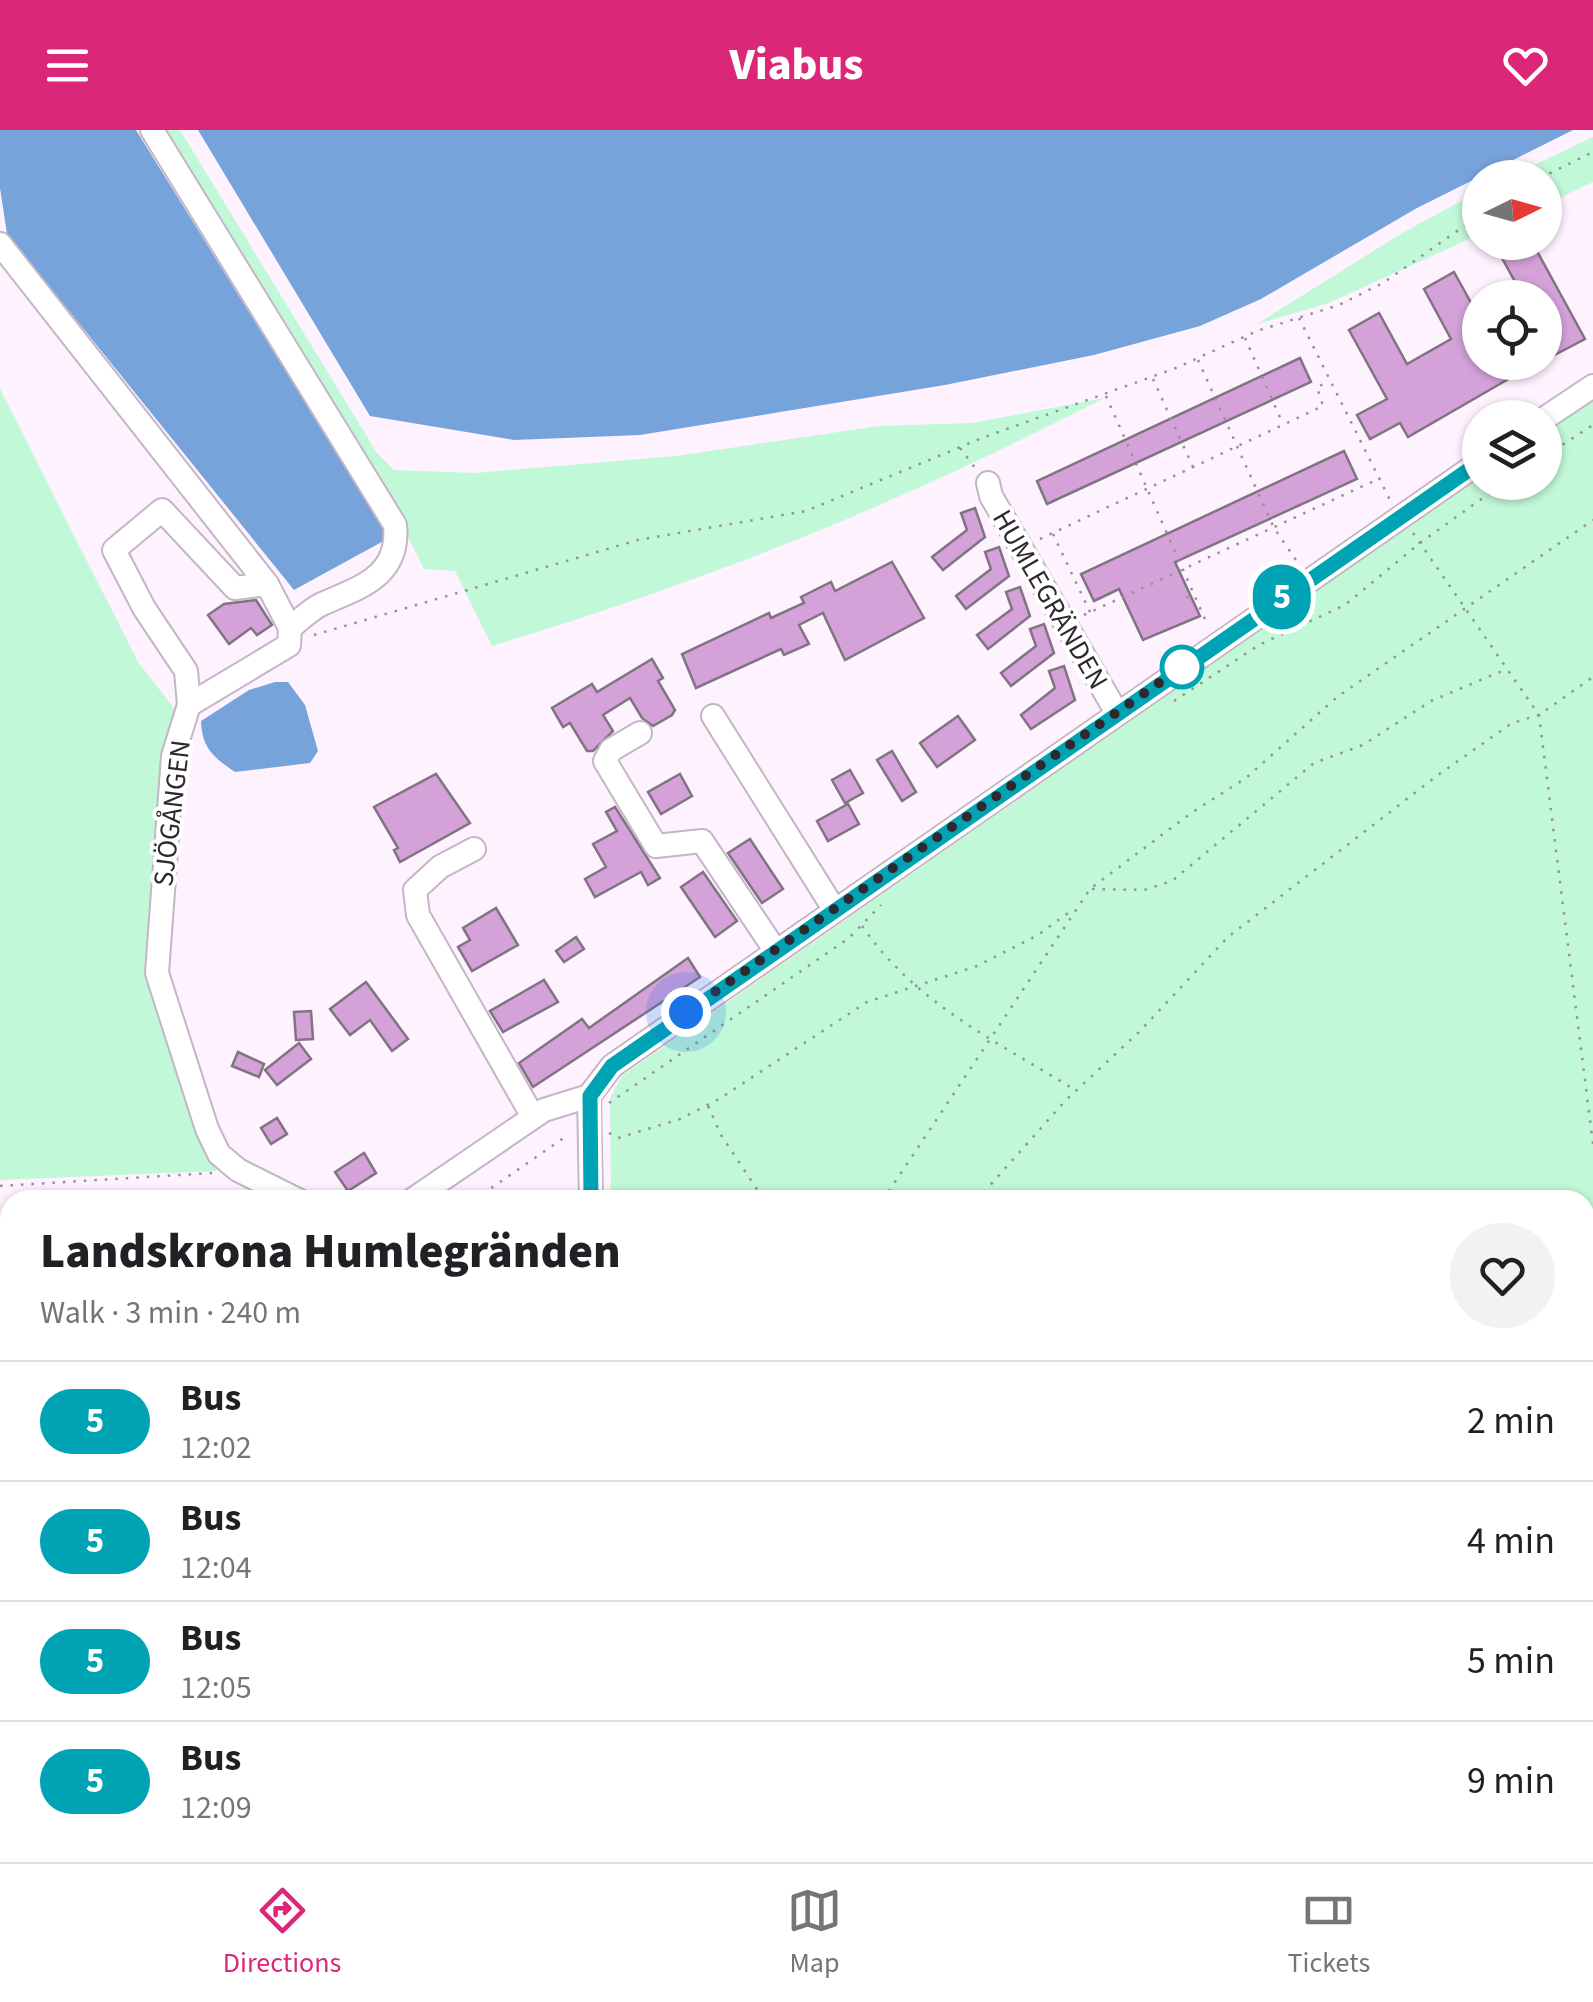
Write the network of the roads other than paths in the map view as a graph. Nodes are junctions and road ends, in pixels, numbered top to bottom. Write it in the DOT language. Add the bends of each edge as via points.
graph roads {
  1 [pos="152,130"];
  2 [pos="0,244"];
  3 [pos="1593,386"];
  4 [pos="1562,407"];
  5 [pos="1462,472"];
  6 [pos="988,482"];
  7 [pos="267,584"];
  8 [pos="290,637"];
  9 [pos="188,705"];
  10 [pos="1117,713"];
  11 [pos="714,716"];
  12 [pos="640,733"];
  13 [pos="474,849"];
  14 [pos="834,909"];
  15 [pos="775,950"];
  16 [pos="597,1101"];
  17 [pos="533,1117"];
  18 [pos="278,1190"];
  19 [pos="427,1190"];
  20 [pos="592,1190"];
  1 -- 8 [label="street, SJÖGÅNGEN" via="395,525 395,550 383,572 318,605"];
  2 -- 7 [label="street"];
  3 -- 4 [label="street"];
  5 -- 10 [label="street" via="1402,505"];
  6 -- 10 [label="street, HUMLEGRÄNDEN"];
  7 -- 8 [label="street"];
  7 -- 9 [label="street" via="235,588 162,510 114,550 186,671"];
  8 -- 9 [label="street, SJÖGÅNGEN"];
  9 -- 18 [label="street, SJÖGÅNGEN" via="173,756 156,973 219,1154"];
  10 -- 14 [label="street"];
  11 -- 14 [label="street"];
  12 -- 15 [label="street" via="610,750 605,761 656,846 702,841"];
  13 -- 17 [label="street" via="423,878 415,902"];
  14 -- 15 [label="street"];
  15 -- 16 [label="street" via="627,1053 599,1078"];
  16 -- 17 [label="street"];
  16 -- 20 [label="street"];
  17 -- 19 [label="street"];
}
